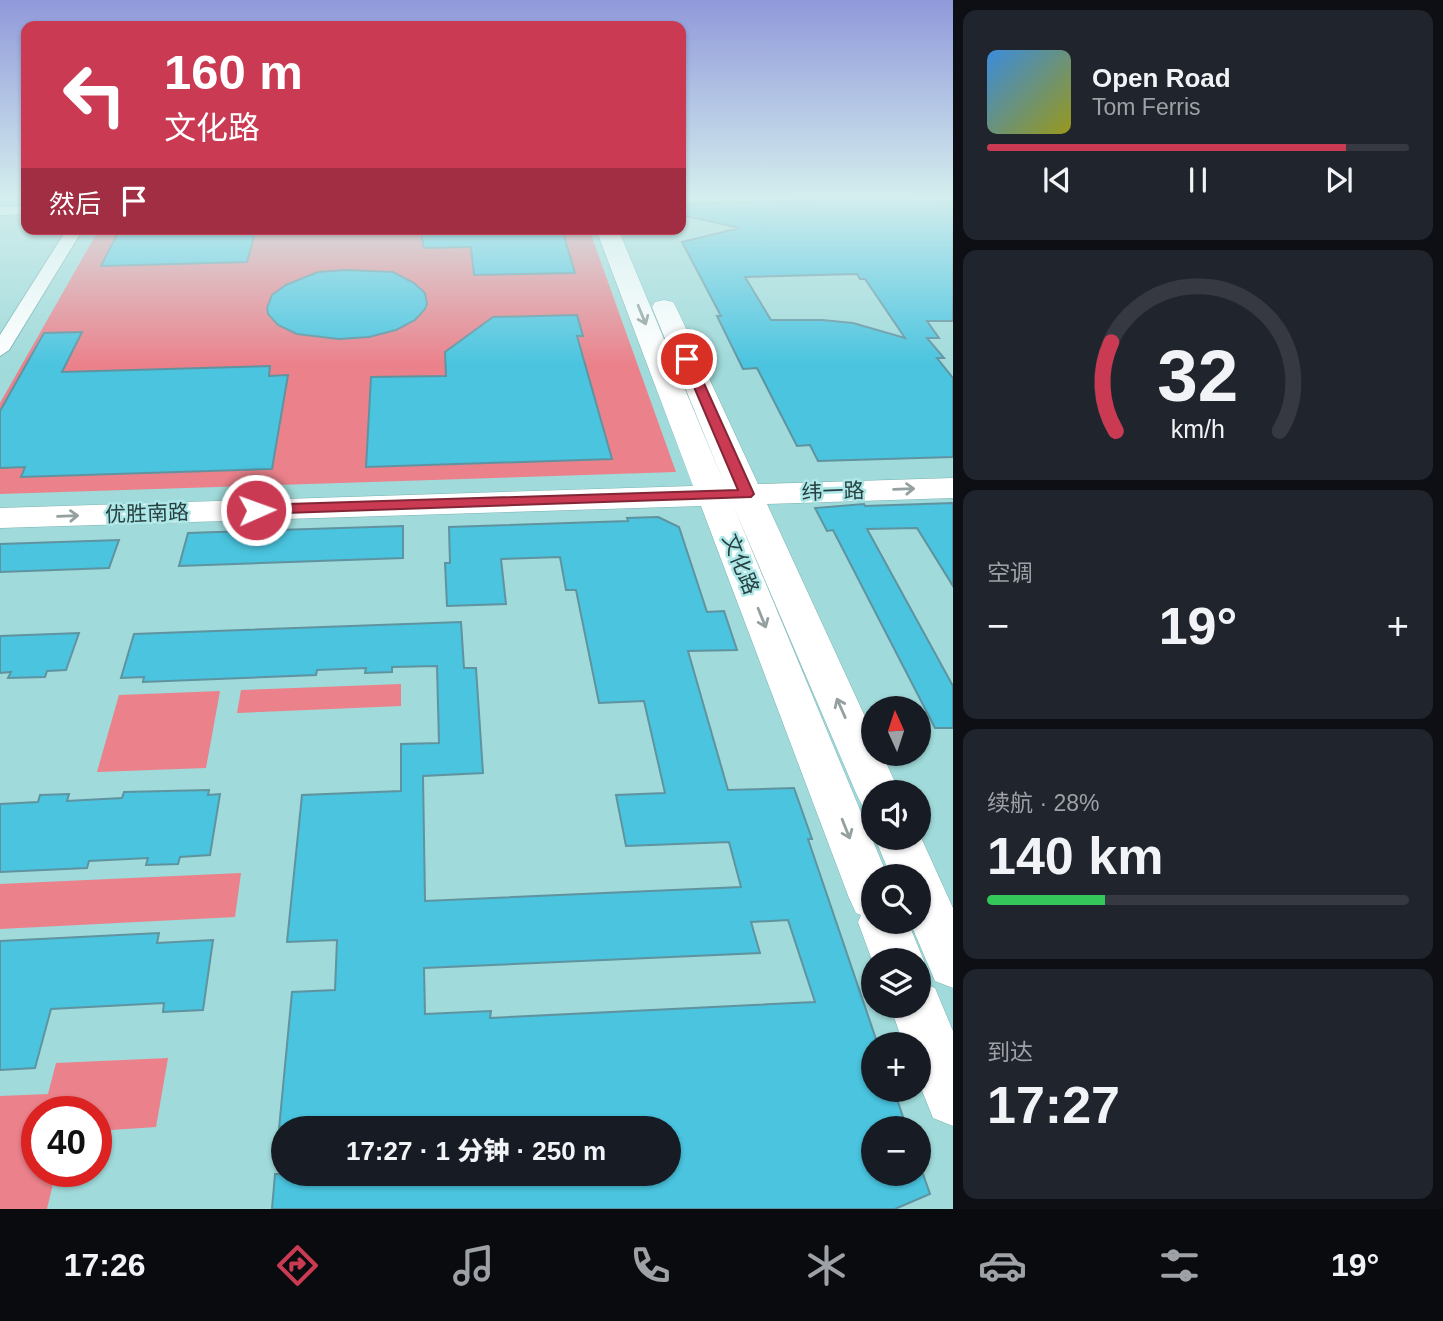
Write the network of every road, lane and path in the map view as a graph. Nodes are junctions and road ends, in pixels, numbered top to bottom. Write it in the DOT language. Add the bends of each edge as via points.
graph roads {
  1 [pos="60,252"];
  2 [pos="618,252"];
  3 [pos="639,252"];
  4 [pos="0,350"];
  5 [pos="953,488"];
  6 [pos="730,495"];
  7 [pos="0,518"];
  8 [pos="872,780"];
  9 [pos="861,864"];
  10 [pos="931,914"];
  11 [pos="953,964"];
  12 [pos="921,1018"];
  13 [pos="953,1098"];
  1 -- 4 [label="street"];
  2 -- 6 [label="main road, 文化路, one-way"];
  3 -- 6 [label="main road, 文化路"];
  6 -- 5 [label="main road, 纬一路, one-way"];
  7 -- 6 [label="main road, 优胜南路, one-way"];
  8 -- 6 [label="main road, 文化路, one-way"];
  6 -- 9 [label="main road, 文化路, one-way"];
  10 -- 11 [label="main road"];
  12 -- 13 [label="main road"];
}
